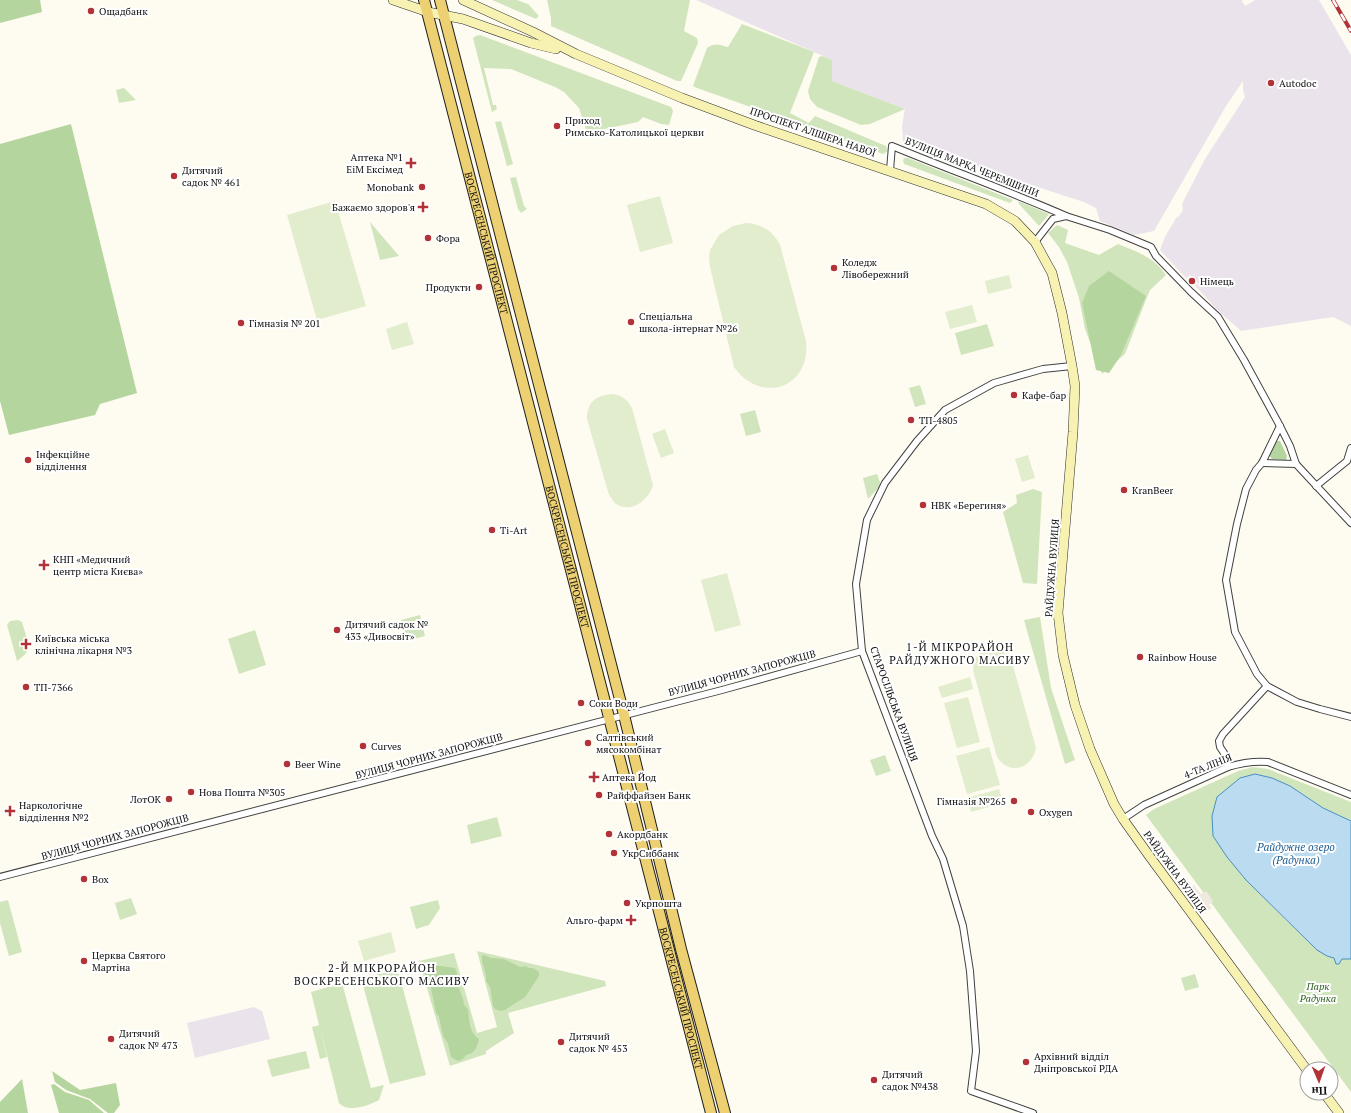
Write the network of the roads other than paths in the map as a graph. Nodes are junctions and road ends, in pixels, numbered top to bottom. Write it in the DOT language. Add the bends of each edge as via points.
graph roads {
  1 [pos="393,0"];
  2 [pos="424,0"];
  3 [pos="440,0"];
  4 [pos="463,0"];
  5 [pos="428,12"];
  6 [pos="444,15"];
  7 [pos="576,54"];
  8 [pos="890,170"];
  9 [pos="1066,216"];
  10 [pos="1035,242"];
  11 [pos="1072,366"];
  12 [pos="1280,426"];
  13 [pos="1350,453"];
  14 [pos="1262,463"];
  15 [pos="1296,464"];
  16 [pos="1316,486"];
  17 [pos="1351,523"];
  18 [pos="862,651"];
  19 [pos="1267,686"];
  20 [pos="624,715"];
  21 [pos="1351,717"];
  22 [pos="610,719"];
  23 [pos="1228,767"];
  24 [pos="1351,795"];
  25 [pos="1123,819"];
  26 [pos="0,877"];
  27 [pos="1300,1061"];
  28 [pos="1330,1101"];
  29 [pos="711,1113"];
  30 [pos="725,1113"];
  31 [pos="1033,1113"];
  32 [pos="1338,1113"];
  1 -- 5 [label="street, ПРОСПЕКТ АЛІШЕРА НАВОЇ"];
  2 -- 5 [label="main road, ВОСКРЕСЕНСЬКИЙ ПРОСПЕКТ"];
  3 -- 6 [label="main road, ВОСКРЕСЕНСЬКИЙ ПРОСПЕКТ"];
  4 -- 7 [label="street, ПРОСПЕКТ АЛІШЕРА НАВОЇ"];
  5 -- 6 [label="street, ПРОСПЕКТ АЛІШЕРА НАВОЇ"];
  5 -- 22 [label="main road, ВОСКРЕСЕНСЬКИЙ ПРОСПЕКТ"];
  6 -- 7 [label="street, ПРОСПЕКТ АЛІШЕРА НАВОЇ" via="463,19 530,43"];
  6 -- 20 [label="main road, ВОСКРЕСЕНСЬКИЙ ПРОСПЕКТ"];
  7 -- 8 [label="street, ПРОСПЕКТ АЛІШЕРА НАВОЇ" via="682,98"];
  8 -- 9 [label="street, ВУЛИЦЯ МАРКА ЧЕРЕМШИНИ" via="892,146"];
  8 -- 10 [label="street, ПРОСПЕКТ АЛІШЕРА НАВОЇ" via="986,204 1015,221"];
  9 -- 10 [label="street" via="1053,218"];
  9 -- 12 [label="street, ВУЛИЦЯ МАРКА ЧЕРЕМШИНИ" via="1151,247 1156,256 1218,318"];
  10 -- 11 [label="street, РАЙДУЖНА ВУЛИЦЯ" via="1052,273"];
  11 -- 18 [label="street, СТАРОСІЛЬСЬКА ВУЛИЦЯ" via="1043,369 994,383 945,410 904,457 886,483 867,520 856,584"];
  11 -- 25 [label="street, РАЙДУЖНА ВУЛИЦЯ" via="1075,386 1074,425 1058,613 1063,655 1075,705 1090,749"];
  12 -- 14 [label="street"];
  12 -- 15 [label="street, ВУЛИЦЯ МАРКА ЧЕРЕМШИНИ"];
  13 -- 16 [label="street" via="1347,461"];
  14 -- 15 [label="street"];
  14 -- 19 [label="street" via="1246,489 1226,580 1235,632 1257,674"];
  15 -- 16 [label="street, ВУЛИЦЯ МАРКА ЧЕРЕМШИНИ"];
  16 -- 17 [label="street, ВУЛИЦЯ МАРКА ЧЕРЕМШИНИ"];
  18 -- 20 [label="street, ВУЛИЦЯ ЧОРНИХ ЗАПОРОЖЦІВ"];
  18 -- 31 [label="street, СТАРОСІЛЬСЬКА ВУЛИЦЯ" via="943,859 963,926 970,971 976,1051 971,1091"];
  19 -- 21 [label="street" via="1297,702"];
  19 -- 23 [label="street" via="1219,741"];
  20 -- 22 [label="street, ВУЛИЦЯ ЧОРНИХ ЗАПОРОЖЦІВ"];
  20 -- 30 [label="main road, ВОСКРЕСЕНСЬКИЙ ПРОСПЕКТ" via="681,949"];
  22 -- 26 [label="street, ВУЛИЦЯ ЧОРНИХ ЗАПОРОЖЦІВ"];
  22 -- 29 [label="main road, ВОСКРЕСЕНСЬКИЙ ПРОСПЕКТ"];
  23 -- 24 [label="street, 4-ТА ЛІНІЯ" via="1257,761 1268,762"];
  23 -- 25 [label="street, 4-ТА ЛІНІЯ" via="1144,805"];
  25 -- 27 [label="street, РАЙДУЖНА ВУЛИЦЯ"];
  28 -- 32 [label="street"];
}
